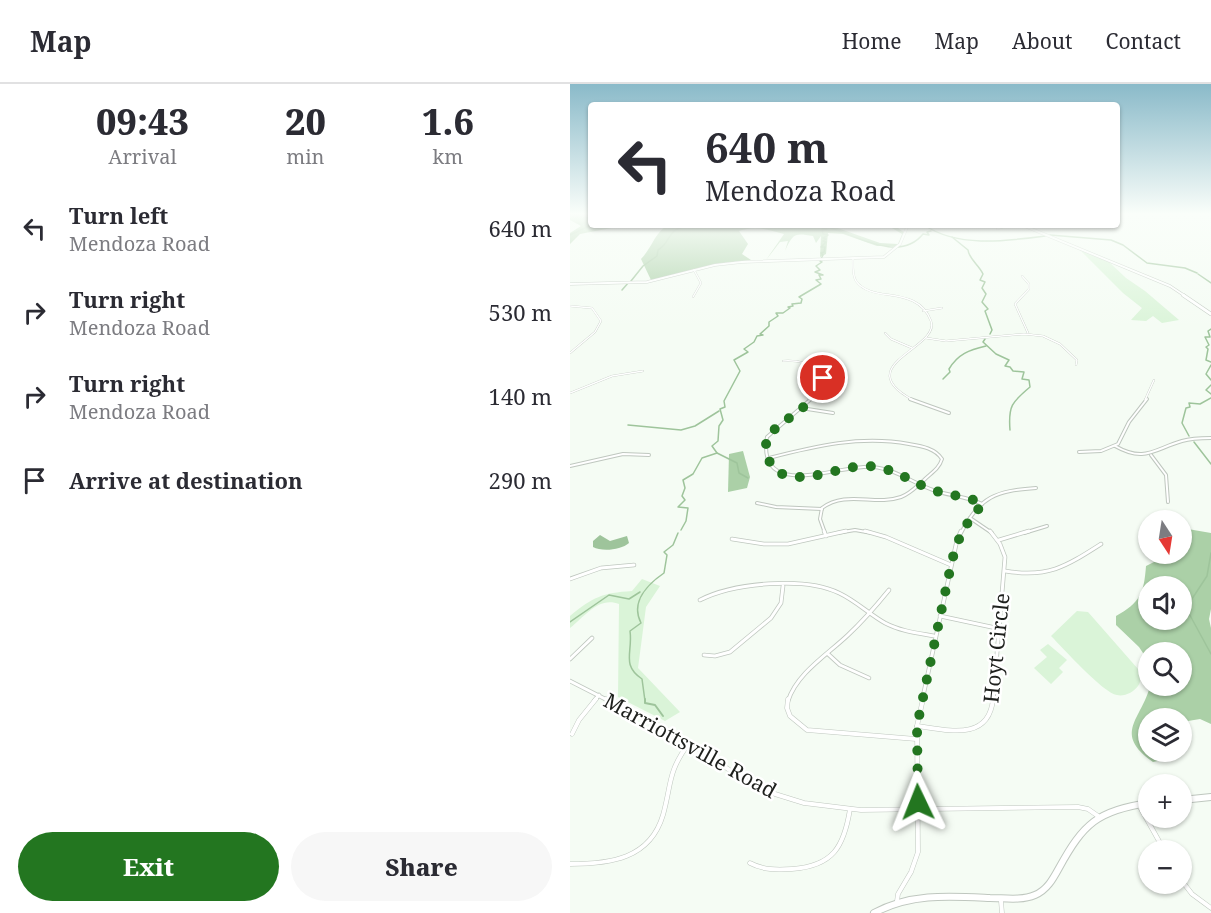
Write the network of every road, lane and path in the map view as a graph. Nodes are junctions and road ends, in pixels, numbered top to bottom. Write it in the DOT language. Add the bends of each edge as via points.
graph roads {
  1 [pos="891,252"];
  2 [pos="1087,252"];
  3 [pos="853,258"];
  4 [pos="694,270"];
  5 [pos="1022,276"];
  6 [pos="570,284"];
  7 [pos="693,297"];
  8 [pos="570,306"];
  9 [pos="942,308"];
  10 [pos="923,311"];
  11 [pos="1211,314"];
  12 [pos="885,333"];
  13 [pos="1028,333"];
  14 [pos="926,338"];
  15 [pos="912,348"];
  16 [pos="570,353"];
  17 [pos="783,361"];
  18 [pos="1076,365"];
  19 [pos="643,371"];
  20 [pos="1154,380"];
  21 [pos="570,393"];
  22 [pos="801,408"];
  23 [pos="833,413"];
  24 [pos="949,413"];
  25 [pos="1211,438"];
  26 [pos="1115,446"];
  27 [pos="1079,452"];
  28 [pos="650,455"];
  29 [pos="1151,455"];
  30 [pos="768,458"];
  31 [pos="570,466"];
  32 [pos="920,483"];
  33 [pos="1036,488"];
  34 [pos="1168,502"];
  35 [pos="757,503"];
  36 [pos="983,504"];
  37 [pos="822,509"];
  38 [pos="970,518"];
  39 [pos="1047,526"];
  40 [pos="826,536"];
  41 [pos="732,539"];
  42 [pos="999,540"];
  43 [pos="1101,544"];
  44 [pos="634,565"];
  45 [pos="951,565"];
  46 [pos="1005,571"];
  47 [pos="570,579"];
  48 [pos="783,586"];
  49 [pos="889,590"];
  50 [pos="700,600"];
  51 [pos="870,612"];
  52 [pos="940,616"];
  53 [pos="997,628"];
  54 [pos="935,636"];
  55 [pos="592,638"];
  56 [pos="828,654"];
  57 [pos="704,655"];
  58 [pos="570,659"];
  59 [pos="869,678"];
  60 [pos="570,681"];
  61 [pos="599,695"];
  62 [pos="917,726"];
  63 [pos="572,734"];
  64 [pos="916,739"];
  65 [pos="689,742"];
  66 [pos="1211,797"];
  67 [pos="1192,799"];
  68 [pos="1138,804"];
  69 [pos="850,809"];
  70 [pos="918,809"];
  71 [pos="1098,816"];
  72 [pos="750,863"];
  73 [pos="570,864"];
  74 [pos="1192,894"];
  75 [pos="1000,898"];
  76 [pos="897,901"];
  77 [pos="1211,908"];
  78 [pos="874,913"];
  79 [pos="1002,913"];
  1 -- 3 [label="street" via="886,256"];
  2 -- 11 [label="street" via="1170,286"];
  3 -- 4 [label="street" via="742,261"];
  3 -- 10 [label="street" via="854,277 859,284 906,297"];
  4 -- 6 [label="street" via="645,282"];
  4 -- 7 [label="street" via="701,283"];
  5 -- 13 [label="street" via="1030,287 1015,304"];
  8 -- 16 [label="street" via="592,308 601,321 595,332"];
  9 -- 10 [label="street"];
  10 -- 14 [label="street" via="932,324"];
  12 -- 15 [label="street"];
  13 -- 14 [label="street" via="945,341"];
  13 -- 18 [label="street" via="1060,343 1077,360"];
  14 -- 15 [label="street"];
  15 -- 24 [label="street" via="894,365 891,374 895,386 905,398"];
  17 -- 22 [label="street" via="805,362 822,376 822,384"];
  19 -- 21 [label="street" via="612,376"];
  20 -- 26 [label="street" via="1148,398"];
  22 -- 23 [label="street"];
  22 -- 30 [label="street" via="767,437"];
  25 -- 29 [label="street" via="1182,441"];
  26 -- 27 [label="street" via="1101,452"];
  26 -- 29 [label="street"];
  28 -- 31 [label="street" via="623,454"];
  29 -- 34 [label="street" via="1166,475"];
  30 -- 32 [label="street" via="777,471 790,476 868,466"];
  30 -- 32 [label="street" via="848,440 885,440 933,450 942,459 939,467"];
  32 -- 36 [label="street"];
  32 -- 37 [label="street" via="900,498 846,497"];
  33 -- 36 [label="street" via="998,493"];
  35 -- 37 [label="street"];
  36 -- 38 [label="street"];
  37 -- 40 [label="street" via="820,522"];
  38 -- 42 [label="street"];
  38 -- 45 [label="street" via="957,540"];
  39 -- 42 [label="street"];
  40 -- 41 [label="street" via="776,545"];
  40 -- 45 [label="street" via="855,531 874,533 931,560"];
  42 -- 46 [label="street, Hoyt Circle"];
  43 -- 46 [label="street" via="1049,574"];
  44 -- 47 [label="street" via="596,569"];
  45 -- 52 [label="street"];
  46 -- 53 [label="street, Hoyt Circle"];
  48 -- 50 [label="street" via="728,589"];
  48 -- 51 [label="street" via="824,587"];
  48 -- 57 [label="street" via="781,603 771,618 730,652"];
  49 -- 51 [label="street"];
  51 -- 54 [label="street" via="893,626"];
  51 -- 56 [label="street"];
  52 -- 53 [label="street"];
  52 -- 54 [label="street"];
  53 -- 62 [label="street, Hoyt Circle" via="992,711 988,720 961,731"];
  54 -- 62 [label="street"];
  55 -- 58 [label="street"];
  56 -- 59 [label="street"];
  56 -- 64 [label="street" via="791,690 786,704 791,720 807,730"];
  60 -- 61 [label="street, Marriottsville Road"];
  61 -- 63 [label="street"];
  61 -- 65 [label="street, Marriottsville Road"];
  62 -- 64 [label="street"];
  64 -- 70 [label="street"];
  65 -- 69 [label="street, Marriottsville Road" via="736,776 764,790 804,803"];
  65 -- 73 [label="street" via="671,768 662,819 645,845 615,863"];
  66 -- 67 [label="street"];
  68 -- 71 [label="street"];
  69 -- 70 [label="street, Marriottsville Road"];
  69 -- 72 [label="street" via="842,845 820,865 768,869"];
  70 -- 71 [label="street, Marriottsville Road" via="1078,807"];
  70 -- 76 [label="street" via="918,852"];
  71 -- 75 [label="street" via="1080,833 1045,889 1026,898"];
  74 -- 77 [label="street"];
  75 -- 76 [label="street"];
  75 -- 79 [label="street"];
  76 -- 78 [label="street"];
}
